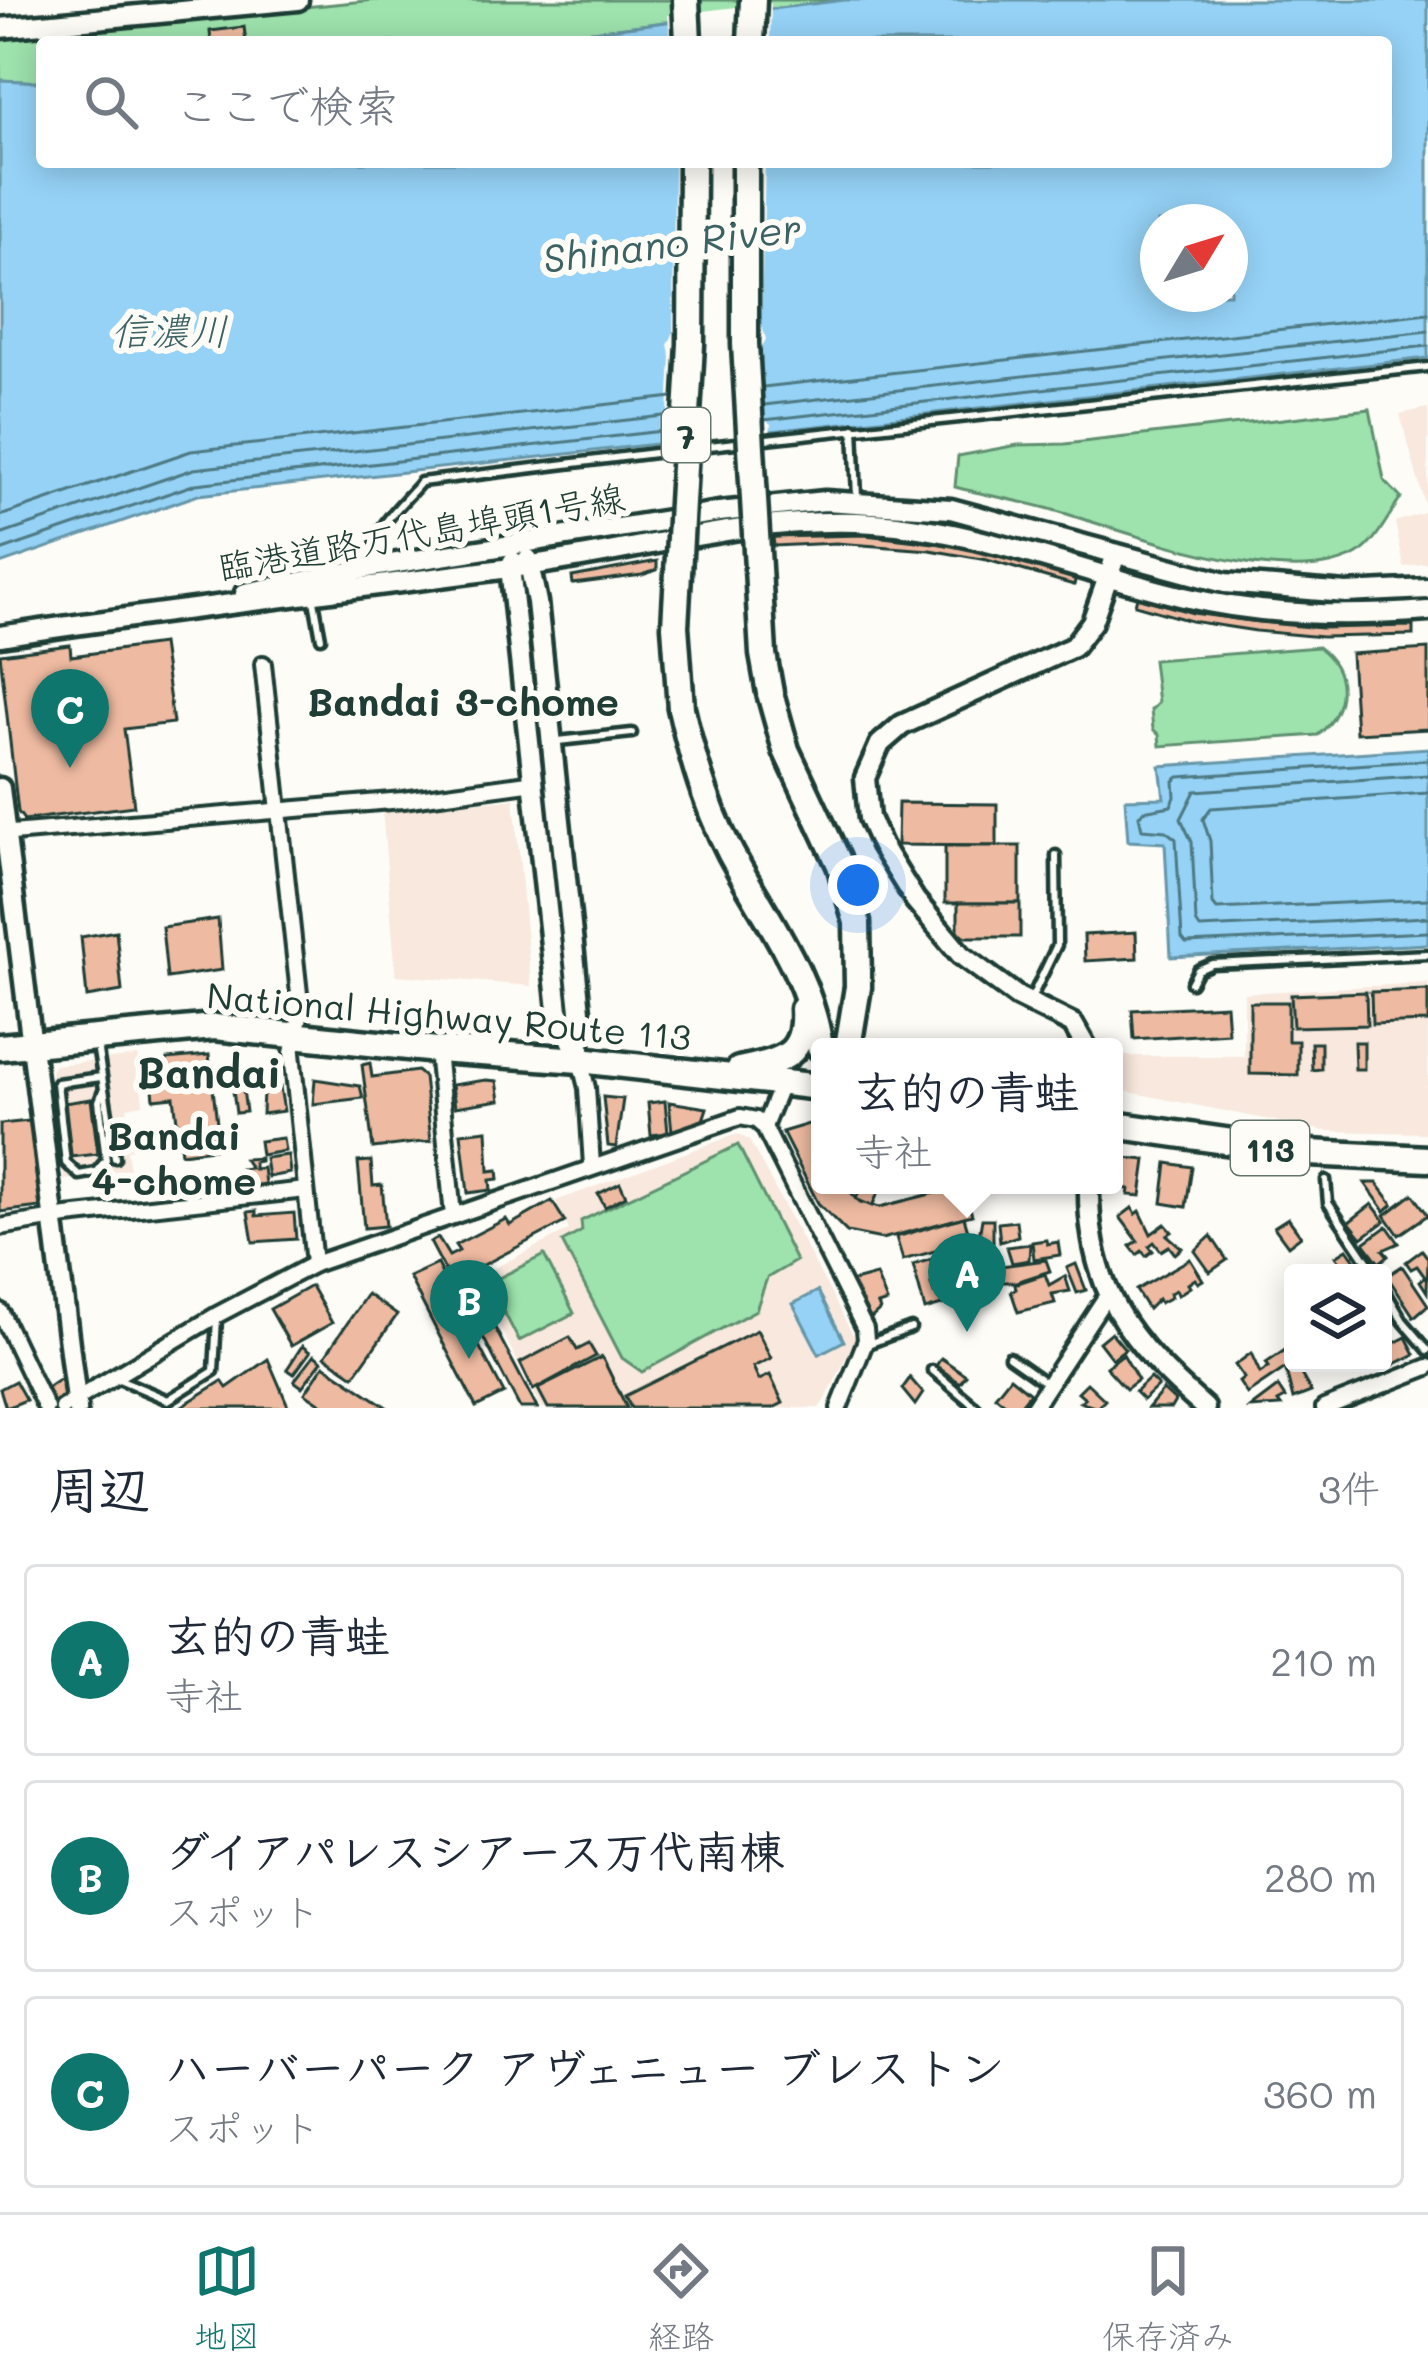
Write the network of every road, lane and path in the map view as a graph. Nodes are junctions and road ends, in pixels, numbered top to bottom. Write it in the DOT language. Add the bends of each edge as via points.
graph roads {
  1 [pos="298,0"];
  2 [pos="686,0"];
  3 [pos="753,0"];
  4 [pos="166,7"];
  5 [pos="0,28"];
  6 [pos="688,36"];
  7 [pos="751,36"];
  8 [pos="692,168"];
  9 [pos="745,168"];
  10 [pos="1428,367"];
  11 [pos="854,428"];
  12 [pos="857,502"];
  13 [pos="518,545"];
  14 [pos="1117,554"];
  15 [pos="532,565"];
  16 [pos="379,566"];
  17 [pos="510,567"];
  18 [pos="1109,575"];
  19 [pos="1428,590"];
  20 [pos="313,595"];
  21 [pos="205,605"];
  22 [pos="1428,611"];
  23 [pos="0,635"];
  24 [pos="321,638"];
  25 [pos="263,664"];
  26 [pos="632,733"];
  27 [pos="551,742"];
  28 [pos="535,782"];
  29 [pos="0,788"];
  30 [pos="278,812"];
  31 [pos="3,834"];
  32 [pos="1056,855"];
  33 [pos="9,922"];
  34 [pos="860,954"];
  35 [pos="1428,954"];
  36 [pos="796,964"];
  37 [pos="1191,982"];
  38 [pos="1030,1002"];
  39 [pos="297,1033"];
  40 [pos="95,1036"];
  41 [pos="817,1038"];
  42 [pos="849,1038"];
  43 [pos="867,1038"];
  44 [pos="1083,1038"];
  45 [pos="33,1042"];
  46 [pos="0,1047"];
  47 [pos="437,1050"];
  48 [pos="580,1060"];
  49 [pos="719,1074"];
  50 [pos="101,1077"];
  51 [pos="782,1082"];
  52 [pos="811,1086"];
  53 [pos="103,1091"];
  54 [pos="49,1097"];
  55 [pos="1123,1126"];
  56 [pos="764,1127"];
  57 [pos="115,1158"];
  58 [pos="1428,1160"];
  59 [pos="592,1166"];
  60 [pos="1326,1180"];
  61 [pos="306,1190"];
  62 [pos="1088,1194"];
  63 [pos="453,1216"];
  64 [pos="56,1219"];
  65 [pos="0,1227"];
  66 [pos="314,1264"];
  67 [pos="1369,1264"];
  68 [pos="1107,1295"];
  69 [pos="1392,1300"];
  70 [pos="0,1311"];
  71 [pos="217,1315"];
  72 [pos="911,1328"];
  73 [pos="865,1344"];
  74 [pos="1428,1350"];
  75 [pos="1010,1358"];
  76 [pos="1428,1367"];
  77 [pos="932,1370"];
  78 [pos="114,1377"];
  79 [pos="1048,1385"];
  80 [pos="73,1405"];
  81 [pos="842,1407"];
  82 [pos="46,1408"];
  83 [pos="977,1408"];
  84 [pos="1033,1408"];
  85 [pos="1205,1408"];
  86 [pos="1324,1408"];
  1 -- 4 [label="street"];
  2 -- 6 [label="highway"];
  3 -- 7 [label="highway"];
  4 -- 5 [label="street"];
  8 -- 36 [label="highway, 7, bridge" via="675,626 681,708 723,838"];
  9 -- 34 [label="highway, 7, bridge" via="745,344 764,654 786,750 840,865"];
  10 -- 11 [label="lane"];
  11 -- 12 [label="lane"];
  11 -- 16 [label="lane" via="421,482 375,538"];
  12 -- 13 [label="street, 臨港道路万代島埠頭1号線" via="793,502"];
  12 -- 14 [label="street, 臨港道路万代島埠頭1号線" via="951,509"];
  13 -- 15 [label="street"];
  13 -- 16 [label="street, 臨港道路万代島埠頭1号線"];
  13 -- 17 [label="street"];
  14 -- 18 [label="street"];
  14 -- 19 [label="street, 臨港道路万代島埠頭1号線" via="1261,588"];
  15 -- 17 [label="street, 臨港道路万代島埠頭1号線"];
  15 -- 18 [label="street, 臨港道路万代島埠頭1号線" via="783,524 859,522 968,535"];
  15 -- 27 [label="street"];
  16 -- 21 [label="street, 臨港道路万代島埠頭1号線"];
  17 -- 20 [label="street, 臨港道路万代島埠頭1号線"];
  17 -- 28 [label="street"];
  18 -- 22 [label="street, 臨港道路万代島埠頭1号線" via="1284,613"];
  18 -- 38 [label="street" via="1073,647 902,725 880,744 865,778 869,818 925,914 961,955"];
  20 -- 21 [label="street, 臨港道路万代島埠頭1号線"];
  20 -- 24 [label="lane"];
  21 -- 23 [label="street, 臨港道路万代島埠頭1号線"];
  25 -- 30 [label="street"];
  26 -- 27 [label="lane"];
  27 -- 48 [label="street"];
  28 -- 30 [label="street"];
  28 -- 48 [label="street" via="558,1010"];
  29 -- 31 [label="street"];
  30 -- 31 [label="street"];
  30 -- 39 [label="street"];
  31 -- 33 [label="street"];
  32 -- 38 [label="lane" via="1057,945"];
  33 -- 45 [label="street"];
  34 -- 42 [label="highway, 7"];
  34 -- 43 [label="highway"];
  35 -- 37 [label="lane" via="1212,964"];
  36 -- 41 [label="highway, 7"];
  36 -- 49 [label="highway" via="804,1011 799,1045 774,1061"];
  38 -- 44 [label="street" via="1079,1028"];
  39 -- 40 [label="highway, National Highway Route 113" via="214,1027"];
  39 -- 47 [label="highway, National Highway Route 113"];
  39 -- 61 [label="street" via="292,1053"];
  40 -- 45 [label="highway, National Highway Route 113"];
  40 -- 50 [label="lane"];
  45 -- 46 [label="highway, National Highway Route 113"];
  45 -- 54 [label="street"];
  47 -- 48 [label="highway, National Highway Route 113"];
  47 -- 63 [label="street"];
  48 -- 49 [label="highway, National Highway Route 113"];
  48 -- 59 [label="street"];
  49 -- 51 [label="highway, National Highway Route 113"];
  50 -- 53 [label="lane"];
  50 -- 54 [label="lane" via="56,1083"];
  51 -- 52 [label="highway, National Highway Route 113"];
  51 -- 56 [label="street"];
  53 -- 54 [label="lane" via="106,1160 79,1175 66,1163"];
  53 -- 57 [label="lane"];
  54 -- 64 [label="street"];
  55 -- 58 [label="highway, 113" via="1309,1153"];
  56 -- 59 [label="street" via="735,1118"];
  56 -- 73 [label="street" via="860,1319"];
  59 -- 63 [label="street"];
  60 -- 67 [label="lane" via="1328,1203"];
  61 -- 64 [label="street"];
  61 -- 66 [label="street"];
  62 -- 68 [label="street" via="1088,1228"];
  63 -- 66 [label="street"];
  64 -- 65 [label="street"];
  64 -- 80 [label="street"];
  66 -- 71 [label="street"];
  68 -- 79 [label="street"];
  68 -- 85 [label="street" via="1140,1343"];
  69 -- 74 [label="lane"];
  70 -- 82 [label="street"];
  71 -- 78 [label="street"];
  71 -- 78 [label="lane" via="214,1371 168,1400"];
  72 -- 73 [label="lane"];
  73 -- 81 [label="street"];
  75 -- 79 [label="lane"];
  76 -- 86 [label="street"];
  77 -- 83 [label="lane"];
  78 -- 80 [label="street"];
  79 -- 84 [label="street"];
}
